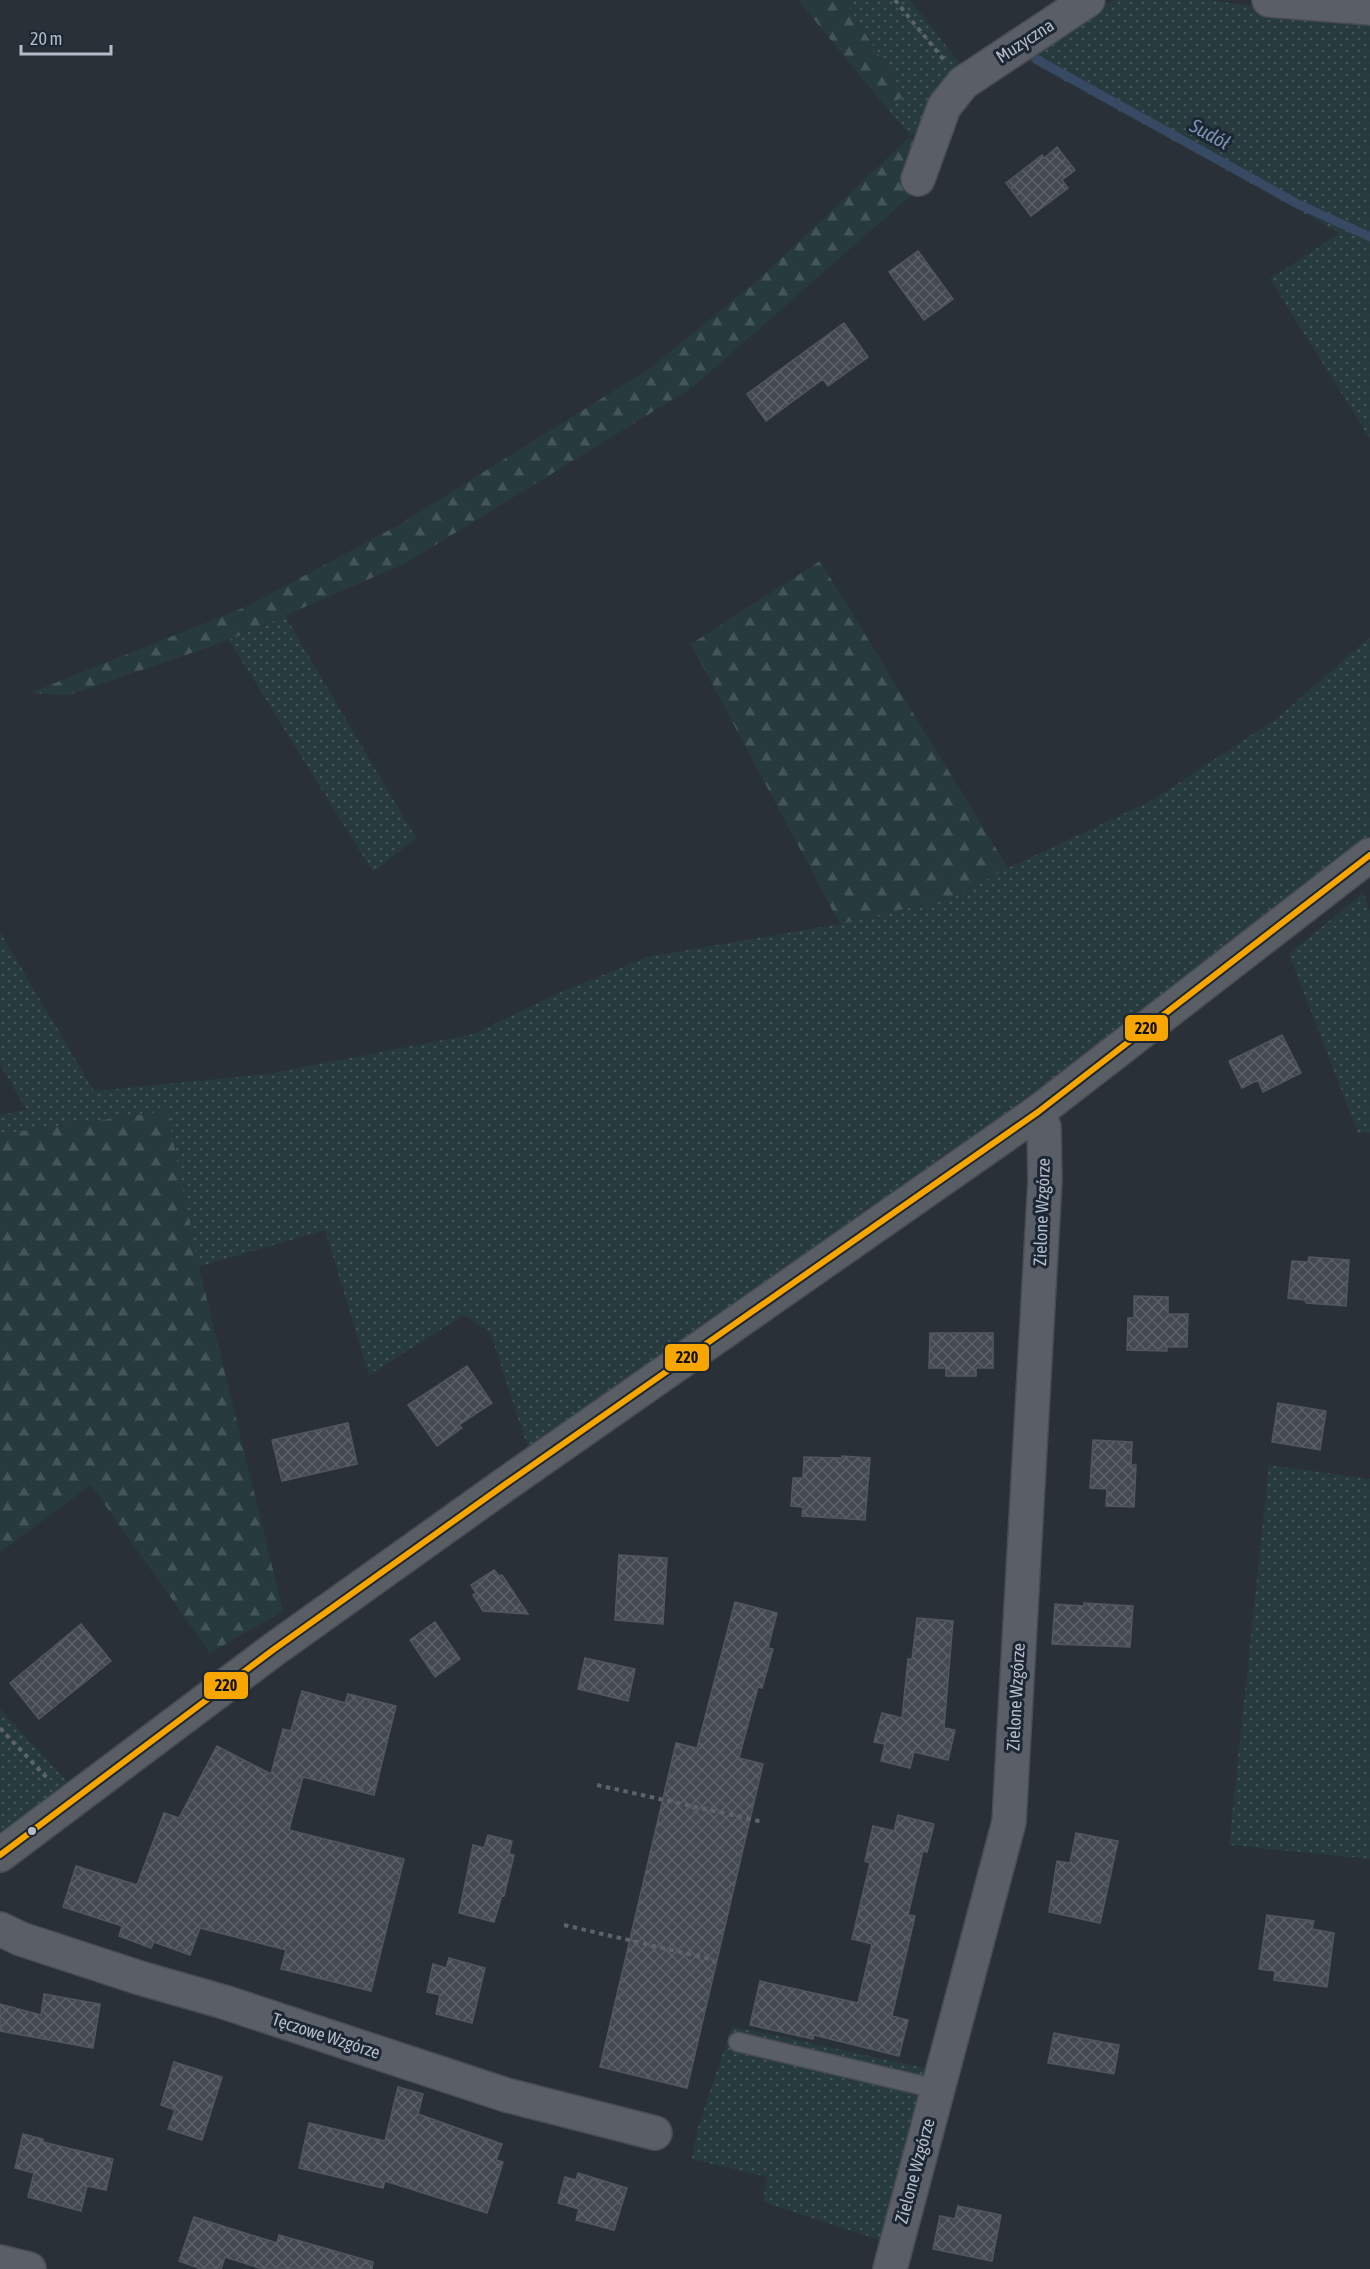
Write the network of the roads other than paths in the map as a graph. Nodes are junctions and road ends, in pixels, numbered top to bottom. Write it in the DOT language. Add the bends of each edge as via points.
graph roads {
  1 [pos="1088,0"];
  2 [pos="1269,0"];
  3 [pos="1370,8"];
  4 [pos="918,179"];
  5 [pos="1370,855"];
  6 [pos="1038,1112"];
  7 [pos="0,1856"];
  8 [pos="0,1929"];
  9 [pos="738,2042"];
  10 [pos="937,2089"];
  11 [pos="655,2133"];
  12 [pos="0,2262"];
  13 [pos="29,2269"];
  14 [pos="890,2269"];
  1 -- 4 [label="street, Muzyczna" via="963,83 944,107"];
  2 -- 3 [label="street"];
  5 -- 6 [label="street"];
  6 -- 7 [label="street" via="273,1650"];
  6 -- 10 [label="street, Zielone Wzgórze" via="1044,1127 1045,1180 1009,1822"];
  8 -- 11 [label="street, Tęczowe Wzgórze" via="506,2095"];
  9 -- 10 [label="lane"];
  10 -- 14 [label="street, Zielone Wzgórze"];
  12 -- 13 [label="street"];
}
